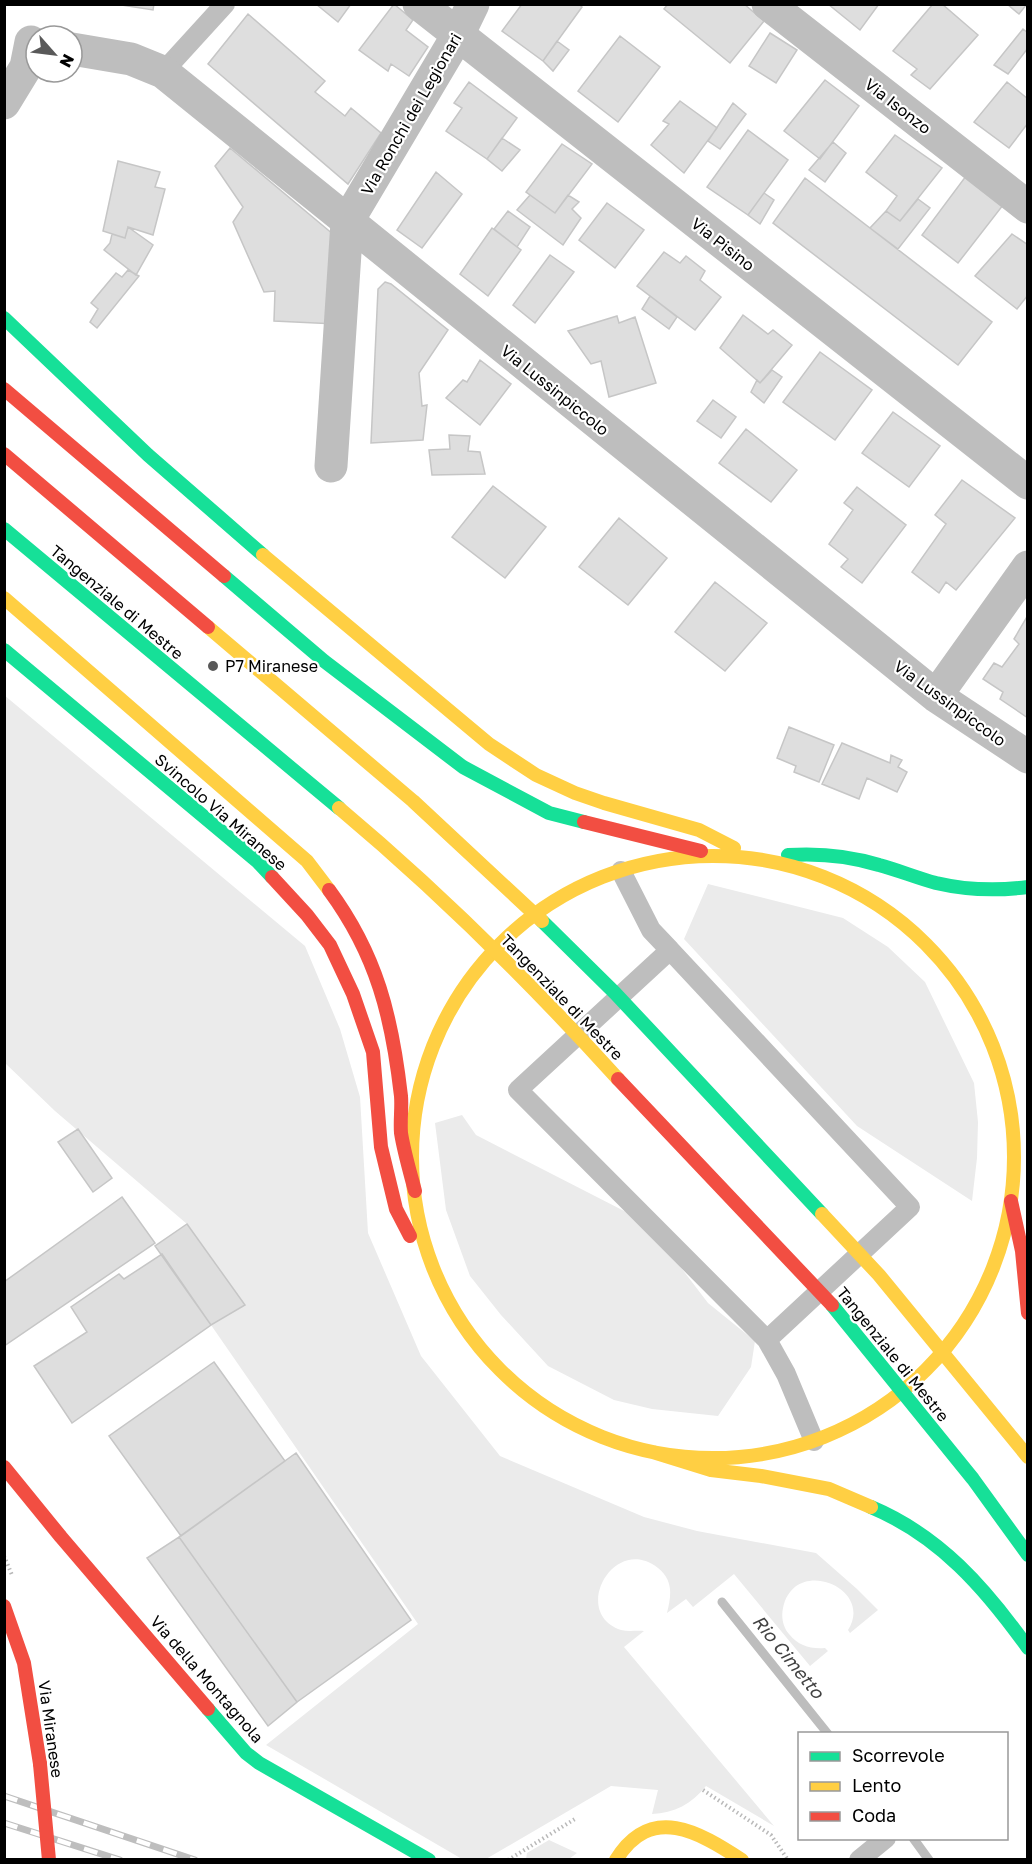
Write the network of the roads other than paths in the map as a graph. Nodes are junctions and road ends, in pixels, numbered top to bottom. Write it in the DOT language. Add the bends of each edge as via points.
graph roads {
  1 [pos="225,4"];
  2 [pos="419,4"];
  3 [pos="473,4"];
  4 [pos="768,4"];
  5 [pos="458,35"];
  6 [pos="84,51"];
  7 [pos="24,72"];
  8 [pos="163,72"];
  9 [pos="4,103"];
  10 [pos="1028,207"];
  11 [pos="347,222"];
  12 [pos="4,318"];
  13 [pos="4,389"];
  14 [pos="4,454"];
  15 [pos="331,466"];
  16 [pos="1028,483"];
  17 [pos="4,529"];
  18 [pos="1028,567"];
  19 [pos="4,598"];
  20 [pos="4,650"];
  21 [pos="936,696"];
  22 [pos="1028,757"];
  23 [pos="701,851"];
  24 [pos="744,854"];
  25 [pos="764,857"];
  26 [pos="621,871"];
  27 [pos="1028,887"];
  28 [pos="670,950"];
  29 [pos="1028,1135"];
  30 [pos="1014,1172"];
  31 [pos="416,1191"];
  32 [pos="1011,1201"];
  33 [pos="431,1276"];
  34 [pos="1028,1313"];
  35 [pos="767,1340"];
  36 [pos="814,1440"];
  37 [pos="653,1452"];
  38 [pos="1028,1457"];
  39 [pos="4,1467"];
  40 [pos="1028,1555"];
  41 [pos="4,1606"];
  42 [pos="1028,1648"];
  43 [pos="880,1843"];
  44 [pos="625,1847"];
  45 [pos="50,1860"];
  46 [pos="429,1860"];
  47 [pos="601,1860"];
  48 [pos="616,1860"];
  49 [pos="742,1860"];
  50 [pos="859,1860"];
  1 -- 8 [label="lane"];
  2 -- 5 [label="street, Via Pisino"];
  3 -- 5 [label="street, Via Ronchi dei Legionari"];
  4 -- 10 [label="street, Via Isonzo"];
  5 -- 11 [label="street, Via Ronchi dei Legionari"];
  5 -- 16 [label="street, Via Pisino"];
  6 -- 8 [label="street, Via Lussinpiccolo" via="131,59"];
  7 -- 9 [label="street"];
  8 -- 11 [label="street, Via Lussinpiccolo"];
  11 -- 15 [label="street"];
  11 -- 21 [label="street, Via Lussinpiccolo"];
  12 -- 24 [label="main road" via="240,536 489,744 536,775 575,793 699,830"];
  13 -- 23 [label="main road" via="324,661 463,767 549,813"];
  14 -- 38 [label="main road, bridge" via="404,793 521,900 615,993 879,1275"];
  17 -- 40 [label="main road, Tangenziale di Mestre, bridge" via="365,830 475,931 572,1028 843,1316 973,1479"];
  18 -- 21 [label="street"];
  19 -- 31 [label="main road" via="307,861 349,917 378,978 393,1035 401,1132"];
  20 -- 33 [label="main road, Svincolo Via Miranese" via="257,861 330,945 353,994 373,1052 381,1147 396,1209"];
  21 -- 22 [label="street, Via Lussinpiccolo"];
  23 -- 24 [label="main road"];
  23 -- 26 [label="main road"];
  24 -- 25 [label="main road"];
  25 -- 27 [label="main road" via="811,853 862,860 937,883 1012,890"];
  25 -- 30 [label="main road" via="853,889 894,915 931,948 962,986 986,1028 1003,1074 1012,1122"];
  26 -- 28 [label="lane" via="651,930"];
  26 -- 31 [label="main road" via="576,890 534,916 497,949 466,987 442,1029 423,1081 414,1136"];
  28 -- 35 [label="lane" via="910,1207"];
  28 -- 35 [label="lane" via="518,1090"];
  29 -- 30 [label="main road"];
  30 -- 32 [label="main road"];
  31 -- 33 [label="main road"];
  32 -- 34 [label="main road" via="1022,1251"];
  32 -- 36 [label="main road" via="998,1253 976,1303 945,1348 907,1386 863,1418"];
  33 -- 37 [label="main road, Svincolo Via Miranese" via="457,1322 487,1358 522,1389 606,1438"];
  35 -- 36 [label="lane"];
  36 -- 37 [label="main road" via="761,1454 707,1458"];
  37 -- 42 [label="main road" via="711,1470 829,1489 893,1516 945,1551 998,1606"];
  39 -- 46 [label="main road, Via della Montagnola" via="246,1753"];
  41 -- 45 [label="main road, Via Miranese, bridge" via="24,1663"];
  43 -- 50 [label="lane"];
  44 -- 47 [label="main road"];
  44 -- 48 [label="main road"];
  44 -- 49 [label="main road" via="651,1830 683,1827"];
}
